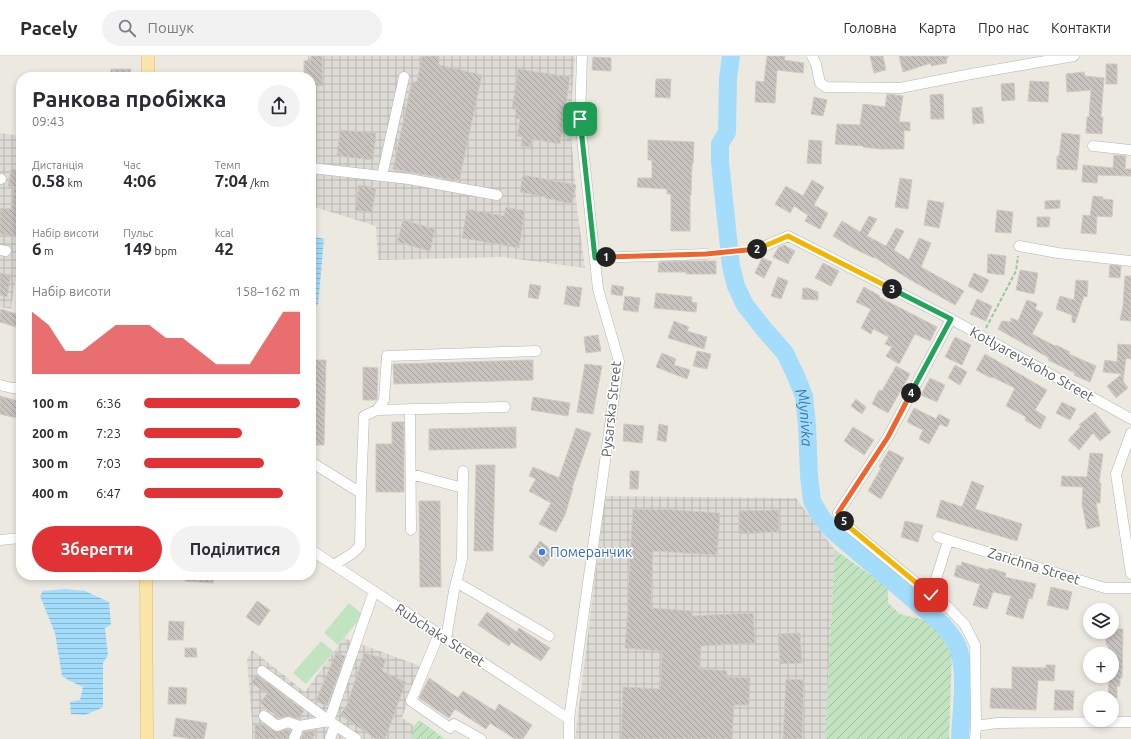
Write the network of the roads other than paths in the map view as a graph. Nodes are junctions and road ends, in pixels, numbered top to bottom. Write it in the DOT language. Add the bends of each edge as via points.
graph roads {
  1 [pos="148,56"];
  2 [pos="582,56"];
  3 [pos="812,56"];
  4 [pos="1074,56"];
  5 [pos="148,72"];
  6 [pos="404,77"];
  7 [pos="1093,146"];
  8 [pos="1131,150"];
  9 [pos="316,169"];
  10 [pos="382,176"];
  11 [pos="498,195"];
  12 [pos="1020,246"];
  13 [pos="760,248"];
  14 [pos="706,254"];
  15 [pos="595,258"];
  16 [pos="1131,261"];
  17 [pos="951,319"];
  18 [pos="536,351"];
  19 [pos="0,385"];
  20 [pos="16,388"];
  21 [pos="505,407"];
  22 [pos="410,409"];
  23 [pos="378,410"];
  24 [pos="1131,419"];
  25 [pos="1131,433"];
  26 [pos="316,465"];
  27 [pos="463,471"];
  28 [pos="411,474"];
  29 [pos="463,488"];
  30 [pos="361,494"];
  31 [pos="411,530"];
  32 [pos="938,537"];
  33 [pos="16,538"];
  34 [pos="0,540"];
  35 [pos="948,541"];
  36 [pos="316,553"];
  37 [pos="334,565"];
  38 [pos="1131,574"];
  39 [pos="146,580"];
  40 [pos="456,582"];
  41 [pos="1131,588"];
  42 [pos="374,592"];
  43 [pos="931,595"];
  44 [pos="443,636"];
  45 [pos="549,636"];
  46 [pos="262,671"];
  47 [pos="264,716"];
  48 [pos="570,719"];
  49 [pos="1131,722"];
  50 [pos="332,723"];
  51 [pos="299,726"];
  52 [pos="976,726"];
  53 [pos="147,739"];
  54 [pos="294,739"];
  55 [pos="330,739"];
  56 [pos="356,739"];
  57 [pos="481,739"];
  58 [pos="570,739"];
  59 [pos="975,739"];
  1 -- 5 [label="main road"];
  2 -- 15 [label="street, Pysarska Street" via="580,119"];
  3 -- 4 [label="street" via="820,82 826,87 900,88"];
  6 -- 10 [label="street"];
  7 -- 8 [label="street"];
  9 -- 10 [label="street"];
  10 -- 11 [label="street"];
  12 -- 16 [label="street"];
  13 -- 17 [label="street, Kotlyarevskoho Street" via="788,236"];
  14 -- 15 [label="street"];
  15 -- 48 [label="street, Pysarska Street" via="598,289 620,361"];
  17 -- 24 [label="street, Kotlyarevskoho Street"];
  17 -- 43 [label="street" via="888,437 838,513 848,526"];
  18 -- 23 [label="street" via="387,356 384,400"];
  19 -- 20 [label="street"];
  21 -- 22 [label="street"];
  22 -- 23 [label="street"];
  22 -- 28 [label="street"];
  23 -- 30 [label="street" via="364,416"];
  25 -- 38 [label="street" via="1116,474"];
  26 -- 30 [label="street"];
  27 -- 29 [label="street"];
  28 -- 29 [label="street"];
  28 -- 31 [label="street"];
  29 -- 40 [label="street" via="462,559"];
  30 -- 37 [label="street" via="360,546"];
  32 -- 35 [label="street, Zarichna Street"];
  33 -- 34 [label="street"];
  35 -- 41 [label="street, Zarichna Street" via="1106,588"];
  35 -- 43 [label="street"];
  36 -- 37 [label="street, Rubchaka Street"];
  37 -- 42 [label="street, Rubchaka Street"];
  39 -- 53 [label="main road"];
  40 -- 44 [label="street"];
  40 -- 45 [label="street"];
  42 -- 44 [label="street, Rubchaka Street"];
  42 -- 50 [label="street"];
  43 -- 52 [label="street" via="948,607 965,625 975,645"];
  44 -- 48 [label="street, Rubchaka Street"];
  44 -- 57 [label="street" via="410,701 450,728 454,724"];
  46 -- 50 [label="street"];
  47 -- 51 [label="street" via="277,726 288,722"];
  48 -- 58 [label="street, Pysarska Street"];
  49 -- 52 [label="street" via="997,723"];
  50 -- 51 [label="street"];
  50 -- 55 [label="street"];
  50 -- 56 [label="street"];
  51 -- 54 [label="street"];
  52 -- 59 [label="street"];
}
